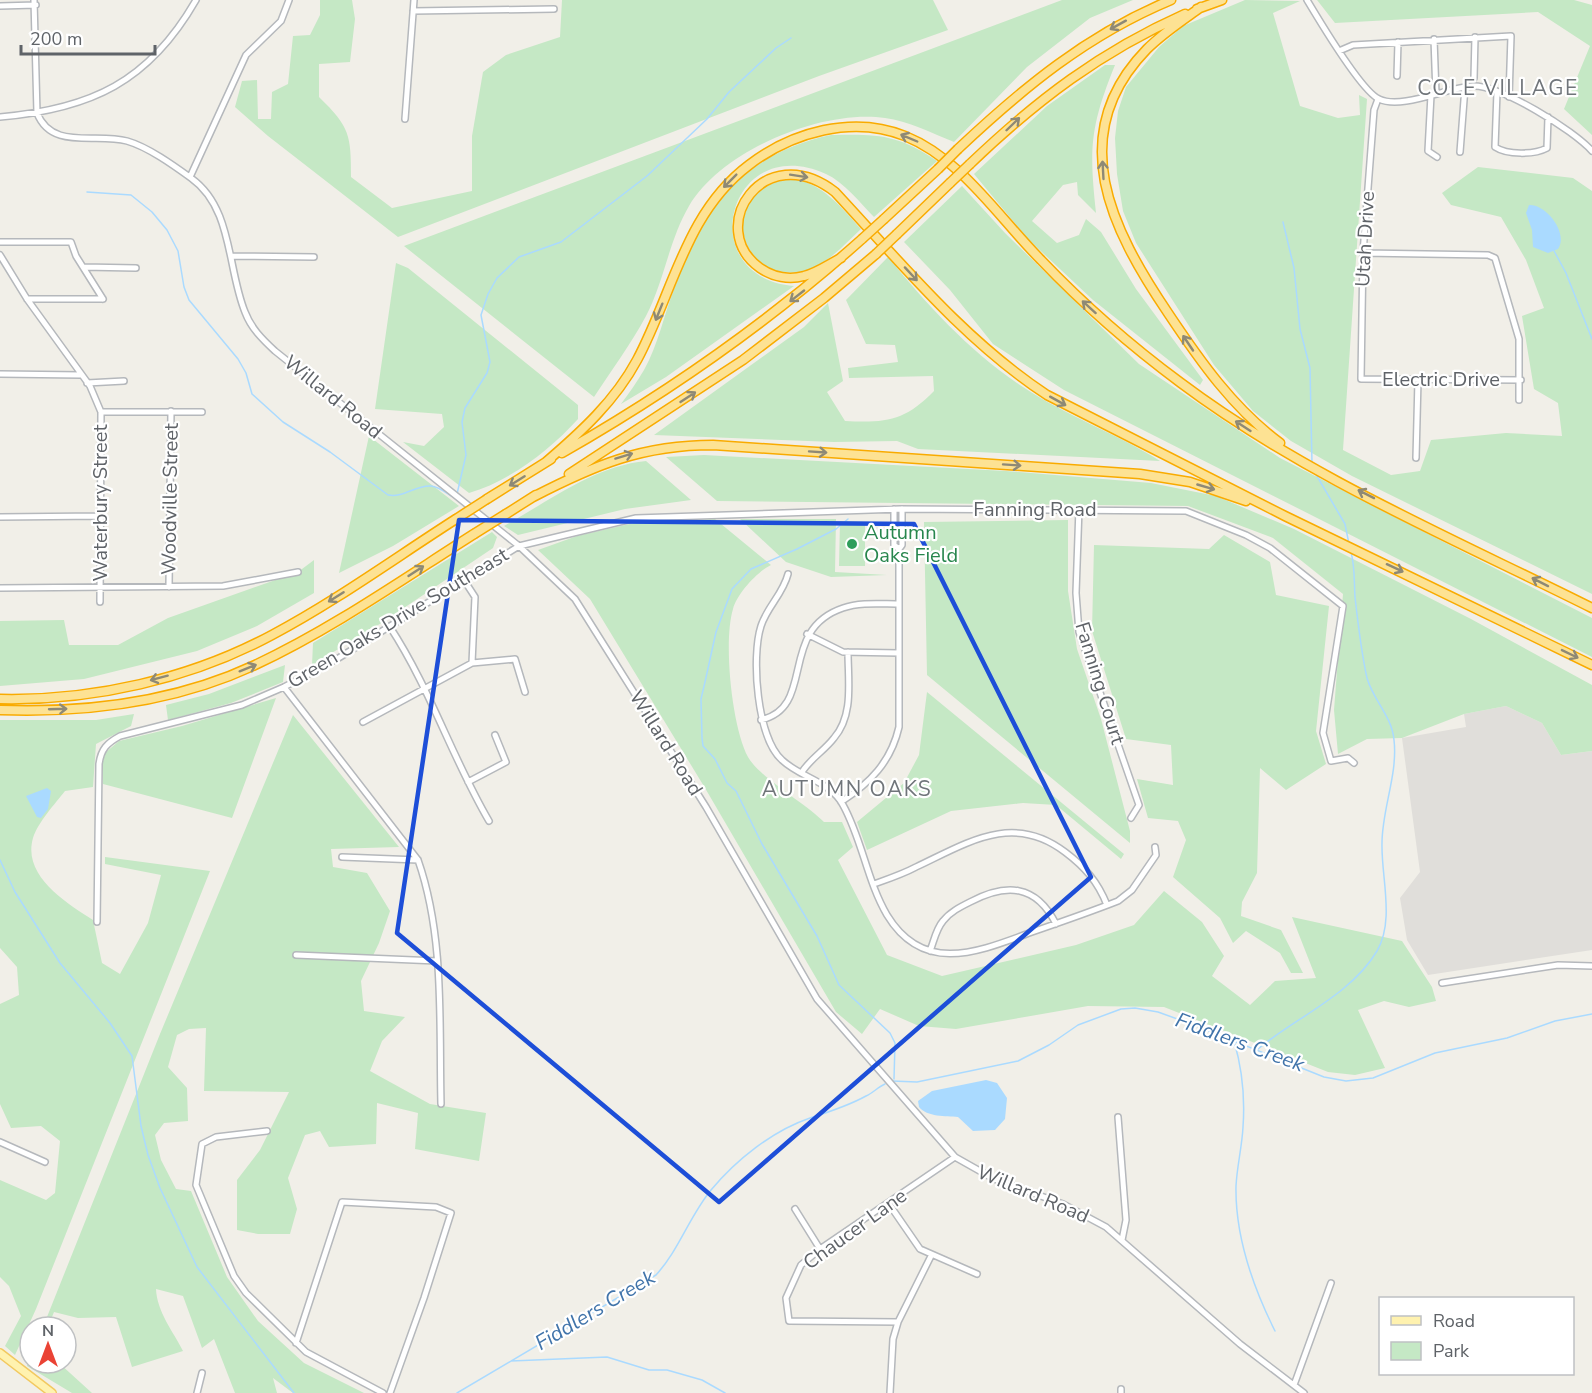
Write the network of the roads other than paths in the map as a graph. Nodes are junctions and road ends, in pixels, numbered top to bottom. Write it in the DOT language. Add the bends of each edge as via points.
graph roads {
  1 [pos="196,0"];
  2 [pos="289,0"];
  3 [pos="414,0"];
  4 [pos="1171,0"];
  5 [pos="1222,0"];
  6 [pos="1306,0"];
  7 [pos="35,3"];
  8 [pos="0,6"];
  9 [pos="1201,7"];
  10 [pos="554,9"];
  11 [pos="413,11"];
  12 [pos="1475,37"];
  13 [pos="1434,39"];
  14 [pos="1398,42"];
  15 [pos="1340,51"];
  16 [pos="1397,76"];
  17 [pos="1474,78"];
  18 [pos="1465,87"];
  19 [pos="1497,92"];
  20 [pos="1434,93"];
  21 [pos="1509,97"];
  22 [pos="1378,99"];
  23 [pos="37,113"];
  24 [pos="0,117"];
  25 [pos="405,119"];
  26 [pos="1548,120"];
  27 [pos="1592,151"];
  28 [pos="1460,152"];
  29 [pos="1437,158"];
  30 [pos="190,177"];
  31 [pos="0,242"];
  32 [pos="1363,253"];
  33 [pos="0,255"];
  34 [pos="232,256"];
  35 [pos="314,257"];
  36 [pos="841,258"];
  37 [pos="83,267"];
  38 [pos="136,268"];
  39 [pos="27,299"];
  40 [pos="0,374"];
  41 [pos="81,375"];
  42 [pos="1361,379"];
  43 [pos="1521,380"];
  44 [pos="124,381"];
  45 [pos="1418,381"];
  46 [pos="87,383"];
  47 [pos="1519,400"];
  48 [pos="171,411"];
  49 [pos="101,412"];
  50 [pos="202,412"];
  51 [pos="1416,458"];
  52 [pos="546,462"];
  53 [pos="1330,477"];
  54 [pos="533,497"];
  55 [pos="1079,508"];
  56 [pos="894,509"];
  57 [pos="902,509"];
  58 [pos="101,516"];
  59 [pos="1285,516"];
  60 [pos="0,518"];
  61 [pos="519,546"];
  62 [pos="899,549"];
  63 [pos="298,572"];
  64 [pos="788,574"];
  65 [pos="464,580"];
  66 [pos="100,586"];
  67 [pos="169,587"];
  68 [pos="0,588"];
  69 [pos="100,602"];
  70 [pos="898,604"];
  71 [pos="1592,608"];
  72 [pos="390,627"];
  73 [pos="807,634"];
  74 [pos="848,652"];
  75 [pos="899,653"];
  76 [pos="472,663"];
  77 [pos="1592,665"];
  78 [pos="284,687"];
  79 [pos="425,688"];
  80 [pos="525,692"];
  81 [pos="0,699"];
  82 [pos="0,710"];
  83 [pos="761,720"];
  84 [pos="363,722"];
  85 [pos="495,735"];
  86 [pos="1354,763"];
  87 [pos="802,772"];
  88 [pos="468,782"];
  89 [pos="842,802"];
  90 [pos="1131,818"];
  91 [pos="489,821"];
  92 [pos="1155,847"];
  93 [pos="342,857"];
  94 [pos="418,860"];
  95 [pos="874,884"];
  96 [pos="1107,905"];
  97 [pos="98,922"];
  98 [pos="1056,924"];
  99 [pos="930,951"];
  100 [pos="296,955"];
  101 [pos="437,960"];
  102 [pos="1592,966"];
  103 [pos="1442,983"];
  104 [pos="441,1104"];
  105 [pos="1118,1117"];
  106 [pos="267,1131"];
  107 [pos="0,1142"];
  108 [pos="955,1157"];
  109 [pos="45,1162"];
  110 [pos="889,1204"];
  111 [pos="795,1209"];
  112 [pos="1122,1240"];
  113 [pos="820,1249"];
  114 [pos="931,1256"];
  115 [pos="977,1274"];
  116 [pos="1331,1283"];
  117 [pos="898,1322"];
  118 [pos="296,1343"];
  119 [pos="0,1353"];
  120 [pos="202,1373"];
  121 [pos="1294,1385"];
  122 [pos="52,1393"];
  123 [pos="196,1393"];
  124 [pos="383,1393"];
  125 [pos="390,1393"];
  126 [pos="890,1393"];
  127 [pos="1304,1393"];
  1 -- 23 [label="street" via="161,49 127,78 97,96"];
  2 -- 30 [label="street" via="281,21 246,55"];
  3 -- 11 [label="street"];
  4 -- 36 [label="highway, one-way, bridge" via="1067,57 1029,85"];
  5 -- 9 [label="highway"];
  6 -- 15 [label="street"];
  7 -- 8 [label="street"];
  7 -- 23 [label="street"];
  53 -- 9 [label="highway, one-way" via="1271,436 1209,372 1127,248 1109,207 1102,156 1107,122 1118,91 1145,51"];
  54 -- 9 [label="highway, one-way, bridge" via="743,360 824,298 876,254 1020,116 1076,73 1147,31"];
  10 -- 11 [label="street"];
  11 -- 25 [label="street"];
  12 -- 13 [label="street"];
  12 -- 17 [label="street"];
  12 -- 21 [label="street" via="1511,36"];
  13 -- 14 [label="street"];
  13 -- 20 [label="street"];
  14 -- 15 [label="street" via="1347,46"];
  14 -- 16 [label="street"];
  15 -- 22 [label="street"];
  18 -- 19 [label="street" via="1486,87"];
  18 -- 20 [label="street"];
  18 -- 28 [label="street"];
  19 -- 21 [label="street"];
  19 -- 26 [label="street" via="1495,147 1502,151 1539,153 1547,148"];
  20 -- 22 [label="street" via="1395,102"];
  20 -- 29 [label="street" via="1428,151"];
  21 -- 26 [label="street"];
  22 -- 32 [label="street, Utah Drive"];
  23 -- 24 [label="street"];
  23 -- 30 [label="street, Willard Road" via="51,132 75,139 130,142"];
  26 -- 27 [label="street" via="1577,136"];
  30 -- 34 [label="street, Willard Road" via="213,203"];
  31 -- 37 [label="street" via="71,242"];
  32 -- 42 [label="street, Utah Drive"];
  32 -- 43 [label="street" via="1495,258 1520,339"];
  33 -- 39 [label="street, Waterbury Street"];
  34 -- 35 [label="street"];
  34 -- 61 [label="street, Willard Road" via="245,312 266,342"];
  36 -- 52 [label="highway, one-way" via="731,345"];
  36 -- 59 [label="highway, one-way" via="802,277 781,277 765,271 746,254 740,238 740,215 745,201 760,185 778,175 794,174 818,181 835,192 965,329 1021,378"];
  37 -- 38 [label="street"];
  37 -- 39 [label="street" via="103,299"];
  39 -- 41 [label="street, Waterbury Street"];
  40 -- 41 [label="street"];
  41 -- 46 [label="street, Waterbury Street"];
  42 -- 45 [label="street, Electric Drive"];
  43 -- 45 [label="street, Electric Drive"];
  43 -- 47 [label="street"];
  44 -- 46 [label="street"];
  45 -- 51 [label="street"];
  46 -- 49 [label="street, Waterbury Street"];
  48 -- 49 [label="street"];
  48 -- 50 [label="street"];
  48 -- 67 [label="street, Woodville Street"];
  49 -- 58 [label="street, Waterbury Street"];
  53 -- 52 [label="highway, one-way" via="1223,413 1145,356 1072,291 943,157 896,132 856,127 824,130 789,142 754,161 725,186 691,234 627,377 599,413"];
  52 -- 81 [label="highway, one-way, bridge" via="309,614 227,656 185,672 96,692"];
  71 -- 53 [label="highway, one-way"];
  54 -- 59 [label="highway, one-way" via="624,456 664,447 713,445 1140,474 1212,488"];
  82 -- 54 [label="highway, one-way, bridge" via="114,705 207,684 293,646"];
  55 -- 57 [label="street, Fanning Road"];
  55 -- 86 [label="street, Fanning Road" via="1186,511 1270,548 1343,606 1323,733 1331,761 1348,758"];
  55 -- 90 [label="street, Fanning Court" via="1079,632 1139,805"];
  56 -- 57 [label="street, Fanning Road"];
  56 -- 61 [label="street, Fanning Road" via="636,518"];
  56 -- 62 [label="street" via="894,545"];
  57 -- 62 [label="street"];
  58 -- 60 [label="street"];
  58 -- 66 [label="street, Waterbury Street"];
  59 -- 77 [label="highway, one-way"];
  61 -- 65 [label="street, Green Oaks Drive Southeast"];
  61 -- 108 [label="street, Willard Road" via="559,582 590,621 706,807 825,1011"];
  62 -- 70 [label="street"];
  63 -- 67 [label="street" via="223,586"];
  64 -- 83 [label="street" via="759,633"];
  65 -- 72 [label="street, Green Oaks Drive Southeast"];
  65 -- 76 [label="street" via="476,597"];
  66 -- 67 [label="street"];
  66 -- 68 [label="street"];
  66 -- 69 [label="street, Waterbury Street"];
  70 -- 73 [label="street" via="841,608"];
  70 -- 75 [label="street"];
  72 -- 78 [label="street, Green Oaks Drive Southeast"];
  72 -- 79 [label="street"];
  73 -- 74 [label="street" via="831,648"];
  73 -- 83 [label="street" via="789,700 782,711"];
  74 -- 75 [label="street"];
  74 -- 87 [label="street" via="848,712 834,739 809,760"];
  75 -- 89 [label="street" via="900,712 895,741 876,774"];
  76 -- 79 [label="street"];
  76 -- 80 [label="street" via="515,659"];
  78 -- 94 [label="street"];
  78 -- 97 [label="street, Green Oaks Drive Southeast" via="242,705 120,736 102,750"];
  79 -- 84 [label="street"];
  79 -- 88 [label="street"];
  83 -- 87 [label="street" via="776,754"];
  85 -- 88 [label="street" via="506,762"];
  87 -- 89 [label="street" via="830,789"];
  88 -- 91 [label="street"];
  89 -- 95 [label="street"];
  92 -- 96 [label="street" via="1156,855 1132,890"];
  93 -- 94 [label="street"];
  94 -- 101 [label="street" via="426,883"];
  95 -- 96 [label="street" via="966,842 1014,832 1046,840 1074,858 1091,874"];
  95 -- 99 [label="street" via="899,931"];
  96 -- 98 [label="street"];
  98 -- 99 [label="street" via="969,954"];
  98 -- 99 [label="street" via="1032,896 999,890 949,914"];
  100 -- 101 [label="street"];
  101 -- 104 [label="street"];
  102 -- 103 [label="street" via="1558,966"];
  105 -- 112 [label="street" via="1126,1220"];
  106 -- 118 [label="street" via="216,1137 202,1144 196,1185 234,1276"];
  107 -- 109 [label="street"];
  108 -- 110 [label="street, Chaucer Lane"];
  108 -- 112 [label="street, Willard Road" via="994,1179 1072,1207"];
  110 -- 113 [label="street, Chaucer Lane"];
  110 -- 114 [label="street" via="920,1249"];
  111 -- 113 [label="street"];
  112 -- 121 [label="street, Willard Road" via="1240,1344"];
  113 -- 117 [label="street, Chaucer Lane" via="801,1265 790,1284 786,1298 789,1321"];
  114 -- 115 [label="street"];
  114 -- 117 [label="street"];
  116 -- 121 [label="street"];
  117 -- 126 [label="street"];
  118 -- 124 [label="street" via="318,1360"];
  118 -- 125 [label="street" via="342,1202 436,1207 451,1213"];
  119 -- 122 [label="main road"];
  120 -- 123 [label="street"];
  121 -- 127 [label="street, Willard Road"];
}
